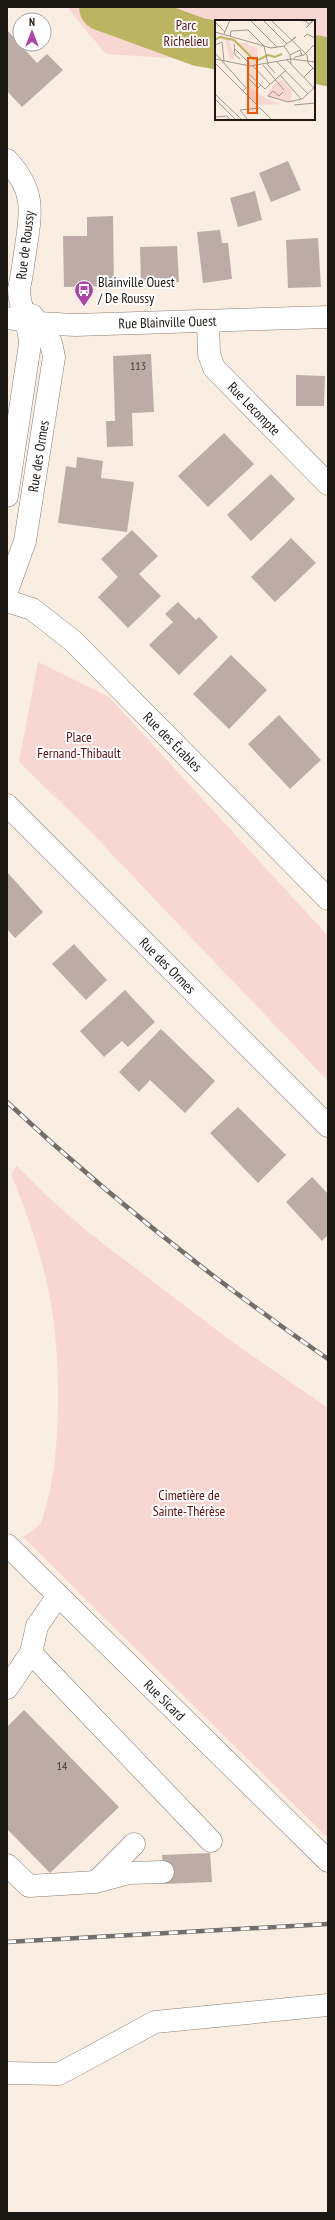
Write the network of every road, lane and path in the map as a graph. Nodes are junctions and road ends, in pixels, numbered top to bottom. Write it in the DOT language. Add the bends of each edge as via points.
graph roads {
  1 [pos="7,160"];
  2 [pos="328,317"];
  3 [pos="24,321"];
  4 [pos="208,322"];
  5 [pos="328,484"];
  6 [pos="7,496"];
  7 [pos="7,591"];
  8 [pos="7,601"];
  9 [pos="7,805"];
  10 [pos="328,898"];
  11 [pos="328,1126"];
  12 [pos="7,1545"];
  13 [pos="58,1596"];
  14 [pos="31,1653"];
  15 [pos="7,1688"];
  16 [pos="211,1841"];
  17 [pos="134,1844"];
  18 [pos="326,1855"];
  19 [pos="7,1865"];
  20 [pos="163,1872"];
  21 [pos="96,1882"];
  22 [pos="328,2005"];
  23 [pos="7,2073"];
  1 -- 3 [label="street, Rue de Roussy" via="26,188 31,207 31,221 19,289"];
  2 -- 4 [label="street, Rue Blainville Ouest"];
  3 -- 4 [label="street, Rue Blainville Ouest" via="75,325"];
  3 -- 6 [label="street, Rue des Ormes" via="30,336 30,344"];
  3 -- 7 [label="street, Rue des Ormes" via="51,343 54,357 25,541"];
  4 -- 5 [label="street, Rue Lecompte" via="209,354 214,368"];
  8 -- 10 [label="street, Rue des Érables" via="32,609 72,641"];
  9 -- 11 [label="street, Rue des Ormes"];
  12 -- 13 [label="street, Rue Sicard"];
  13 -- 14 [label="street" via="38,1626"];
  13 -- 18 [label="street, Rue Sicard"];
  14 -- 15 [label="street"];
  14 -- 16 [label="street"];
  17 -- 21 [label="street"];
  19 -- 21 [label="street" via="29,1886"];
  20 -- 21 [label="street" via="129,1873"];
  22 -- 23 [label="street" via="155,2022 59,2074"];
}
